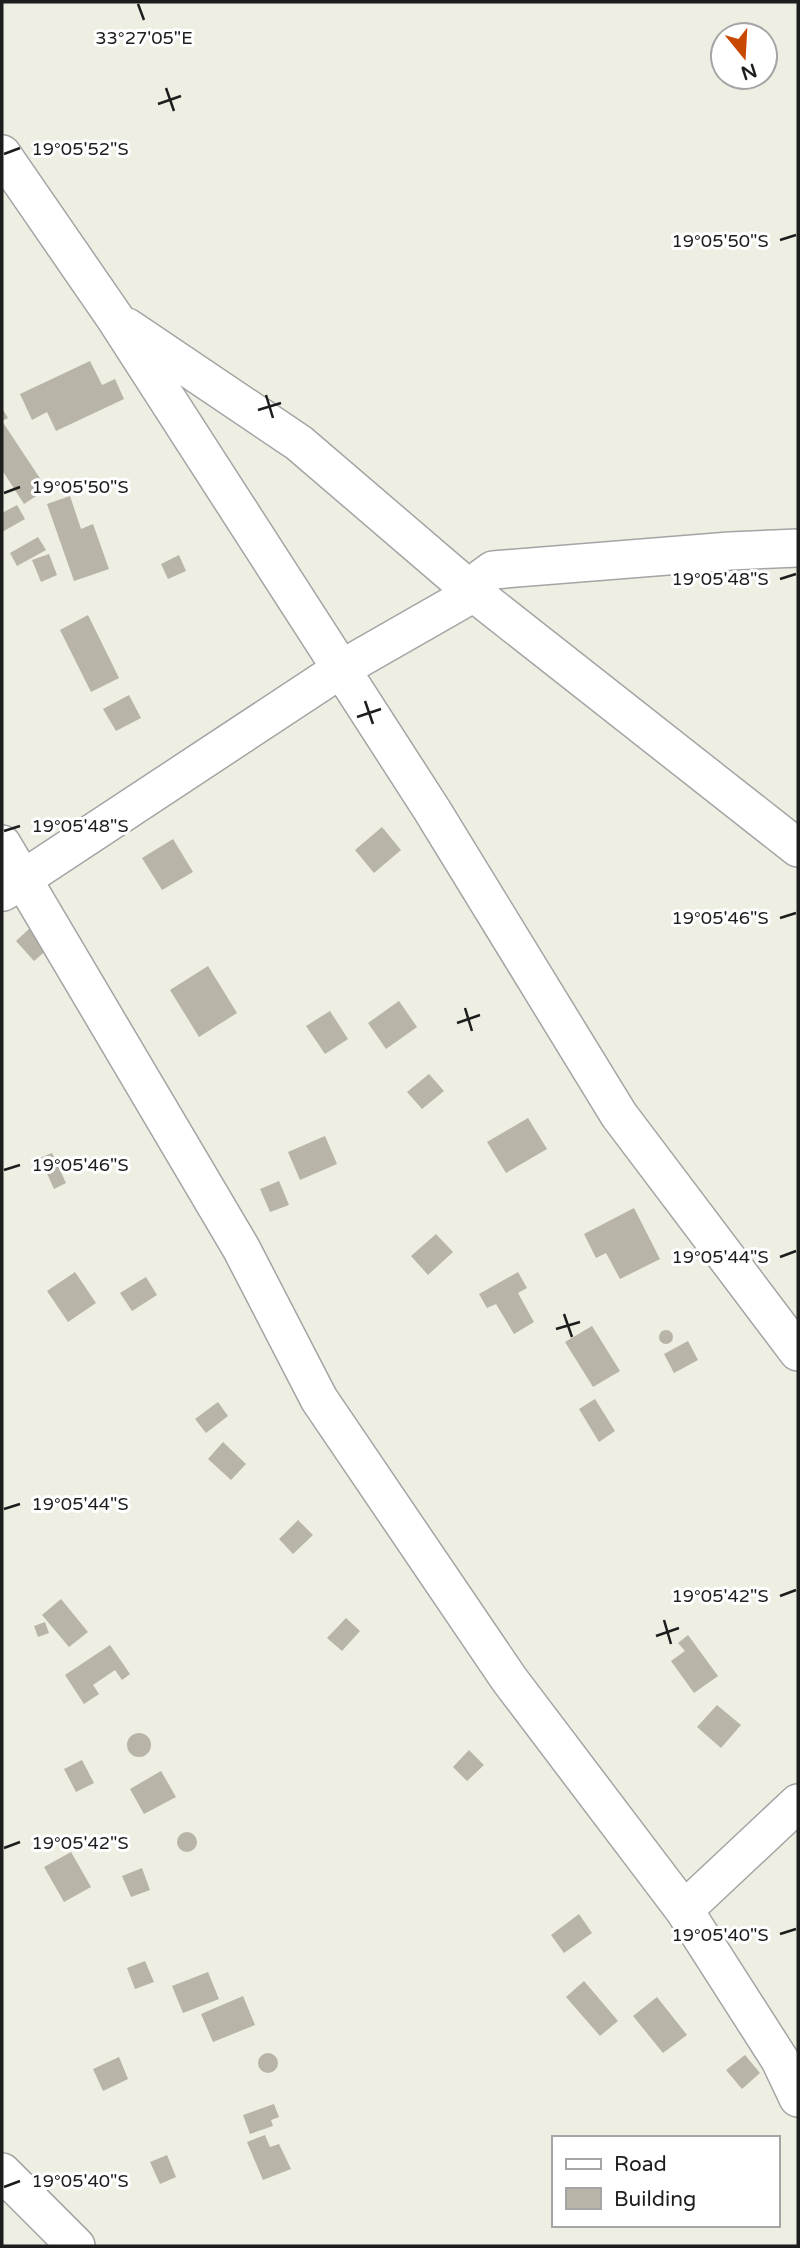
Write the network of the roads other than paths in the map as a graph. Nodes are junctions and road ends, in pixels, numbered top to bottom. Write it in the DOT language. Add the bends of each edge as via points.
graph roads {
  1 [pos="6,172"];
  2 [pos="115,318"];
  3 [pos="798,548"];
  4 [pos="474,593"];
  5 [pos="341,669"];
  6 [pos="2,844"];
  7 [pos="798,848"];
  8 [pos="12,885"];
  9 [pos="798,1352"];
  10 [pos="798,1803"];
  11 [pos="684,1910"];
  12 [pos="798,2098"];
  13 [pos="2,2172"];
  14 [pos="76,2246"];
  1 -- 2 [label="street"];
  2 -- 4 [label="street" via="299,443"];
  2 -- 5 [label="street"];
  3 -- 4 [label="street" via="493,570"];
  4 -- 5 [label="street"];
  4 -- 7 [label="street"];
  5 -- 8 [label="street"];
  5 -- 9 [label="street" via="620,1115"];
  6 -- 8 [label="street"];
  8 -- 11 [label="street" via="241,1248 319,1399 509,1679"];
  10 -- 11 [label="street"];
  11 -- 12 [label="street" via="780,2060"];
  13 -- 14 [label="street"];
}
